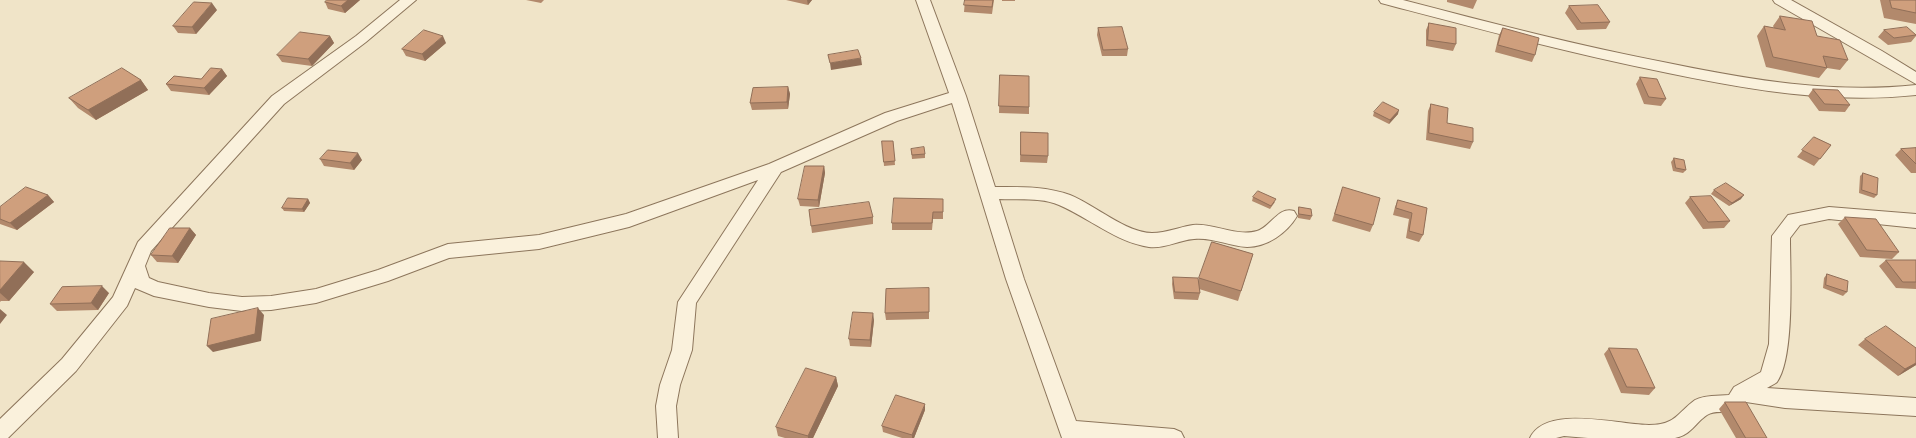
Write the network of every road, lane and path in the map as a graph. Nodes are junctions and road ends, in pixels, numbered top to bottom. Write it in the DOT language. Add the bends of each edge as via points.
graph roads {
  1 [pos="409,0"];
  2 [pos="923,0"];
  3 [pos="1386,0"];
  4 [pos="1780,0"];
  5 [pos="1916,79"];
  6 [pos="1916,90"];
  7 [pos="958,96"];
  8 [pos="775,168"];
  9 [pos="989,193"];
  10 [pos="1288,216"];
  11 [pos="1916,221"];
  12 [pos="138,274"];
  13 [pos="1769,378"];
  14 [pos="1741,393"];
  15 [pos="1785,399"];
  16 [pos="1916,407"];
  17 [pos="0,432"];
  18 [pos="1070,434"];
  19 [pos="668,438"];
  20 [pos="1174,438"];
  21 [pos="1540,438"];
  1 -- 12 [label="street" via="361,40 278,100 144,247"];
  2 -- 7 [label="street"];
  3 -- 6 [label="street" via="1524,36 1766,88 1851,94"];
  4 -- 5 [label="street"];
  7 -- 8 [label="street" via="891,117"];
  7 -- 9 [label="street"];
  8 -- 12 [label="street" via="580,234 508,246 448,251 316,296 271,304 209,300 154,289"];
  8 -- 19 [label="street" via="687,302 682,350 666,406"];
  9 -- 10 [label="street" via="1043,194 1064,200 1130,235 1150,240 1193,232 1248,240 1270,234"];
  9 -- 18 [label="street" via="1015,279"];
  11 -- 13 [label="street" via="1829,213 1794,220 1781,236 1779,344"];
  12 -- 17 [label="street" via="69,365"];
  13 -- 14 [label="street"];
  13 -- 15 [label="street"];
  14 -- 15 [label="street"];
  14 -- 21 [label="street" via="1735,403 1703,406 1680,428 1651,434 1564,427 1551,430"];
  15 -- 16 [label="street"];
  18 -- 20 [label="street"];
}
